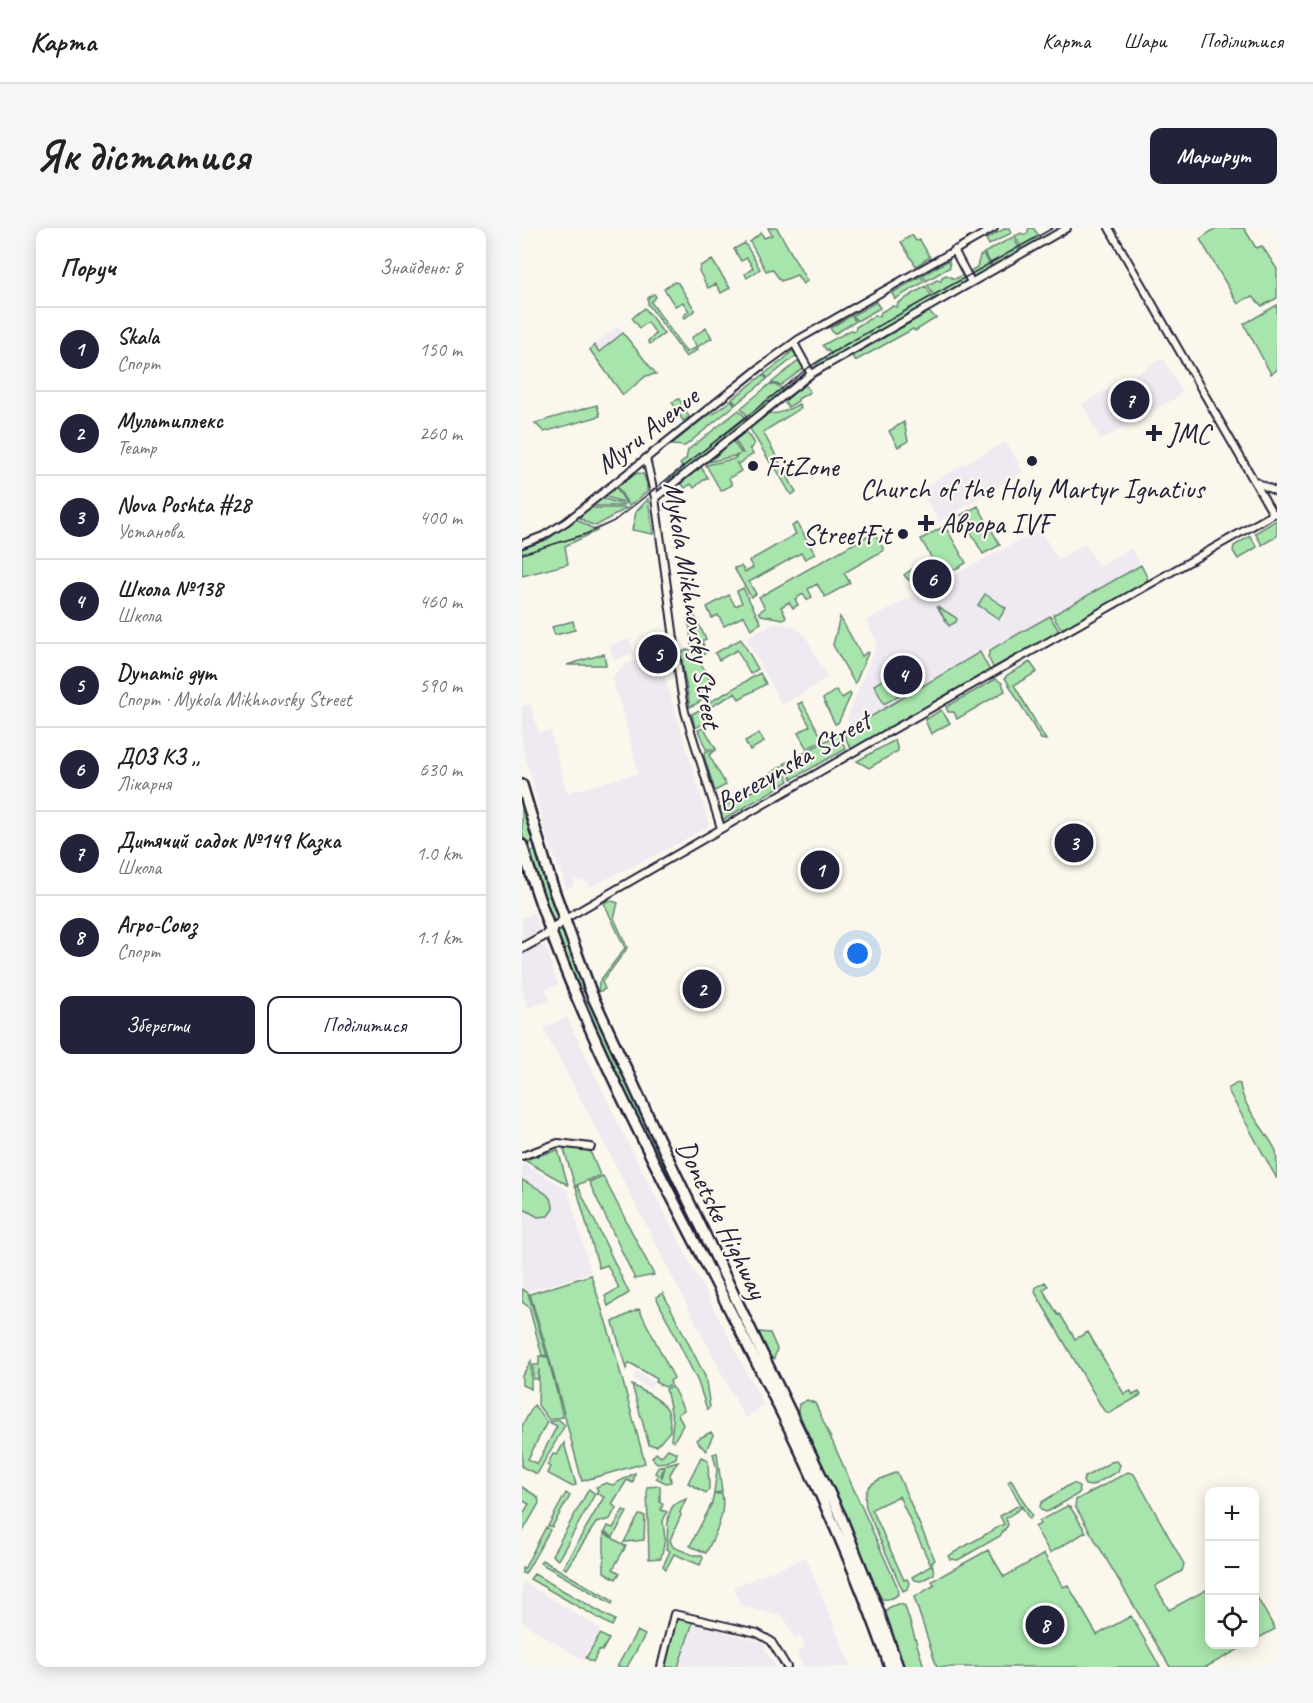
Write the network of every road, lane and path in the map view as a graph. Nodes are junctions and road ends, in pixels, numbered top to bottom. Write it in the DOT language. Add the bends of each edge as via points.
graph roads {
  1 [pos="994,228"];
  2 [pos="1067,228"];
  3 [pos="1109,228"];
  4 [pos="954,250"];
  5 [pos="971,282"];
  6 [pos="794,343"];
  7 [pos="812,374"];
  8 [pos="646,458"];
  9 [pos="1254,481"];
  10 [pos="1277,492"];
  11 [pos="655,498"];
  12 [pos="1275,513"];
  13 [pos="522,544"];
  14 [pos="522,784"];
  15 [pos="721,828"];
  16 [pos="539,845"];
  17 [pos="523,847"];
  18 [pos="565,919"];
  19 [pos="551,931"];
  20 [pos="522,948"];
  21 [pos="592,995"];
  22 [pos="578,1000"];
  23 [pos="591,1147"];
  24 [pos="522,1156"];
  25 [pos="661,1667"];
  26 [pos="787,1667"];
  27 [pos="890,1667"];
  28 [pos="898,1667"];
  1 -- 4 [label="street, Myru Avenue"];
  2 -- 5 [label="street, Myru Avenue"];
  3 -- 9 [label="street"];
  4 -- 5 [label="street"];
  4 -- 6 [label="street, Myru Avenue"];
  5 -- 7 [label="street, Myru Avenue"];
  6 -- 7 [label="street"];
  6 -- 8 [label="street, Myru Avenue"];
  7 -- 11 [label="street, Myru Avenue"];
  8 -- 11 [label="street, Mykola Mikhnovsky Street"];
  8 -- 13 [label="street, Myru Avenue" via="567,522"];
  9 -- 10 [label="street"];
  9 -- 12 [label="street"];
  11 -- 15 [label="street, Mykola Mikhnovsky Street" via="685,712"];
  12 -- 15 [label="street, Berezynska Street"];
  14 -- 16 [label="highway, Donetske Highway"];
  15 -- 18 [label="street, Berezynska Street"];
  16 -- 17 [label="highway"];
  16 -- 18 [label="highway, Donetske Highway"];
  17 -- 19 [label="highway, Donetske Highway"];
  18 -- 19 [label="main road, Berezynska Street"];
  18 -- 21 [label="highway, Donetske Highway"];
  19 -- 20 [label="main road, Berezynska Street"];
  19 -- 22 [label="highway, Donetske Highway"];
  21 -- 22 [label="highway"];
  21 -- 28 [label="highway, Donetske Highway" via="841,1517"];
  22 -- 27 [label="highway, Donetske Highway" via="639,1134 833,1520"];
  23 -- 24 [label="street" via="558,1143"];
  25 -- 26 [label="street" via="674,1614 757,1633 771,1641"];
}
